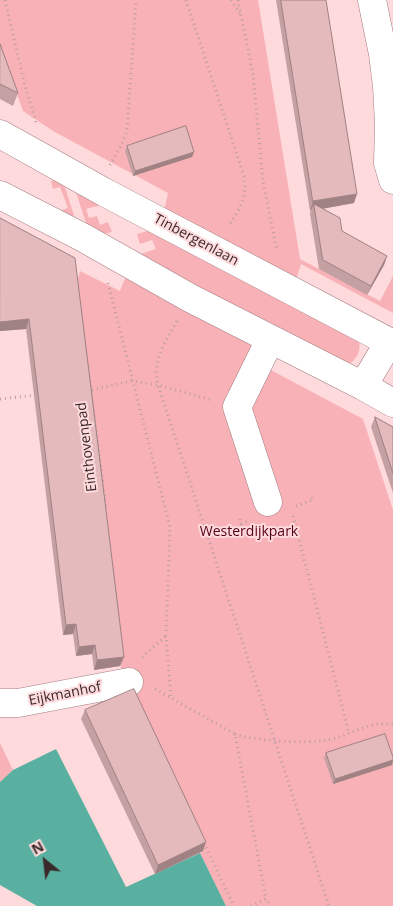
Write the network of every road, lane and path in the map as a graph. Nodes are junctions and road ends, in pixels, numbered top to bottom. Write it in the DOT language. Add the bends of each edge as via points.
graph roads {
  1 [pos="5,0"];
  2 [pos="136,0"];
  3 [pos="231,0"];
  4 [pos="238,0"];
  5 [pos="372,0"];
  6 [pos="241,15"];
  7 [pos="37,126"];
  8 [pos="0,134"];
  9 [pos="107,172"];
  10 [pos="393,180"];
  11 [pos="0,195"];
  12 [pos="279,259"];
  13 [pos="108,280"];
  14 [pos="270,340"];
  15 [pos="391,343"];
  16 [pos="88,361"];
  17 [pos="131,381"];
  18 [pos="363,386"];
  19 [pos="92,390"];
  20 [pos="82,391"];
  21 [pos="46,394"];
  22 [pos="0,399"];
  23 [pos="393,403"];
  24 [pos="237,407"];
  25 [pos="280,505"];
  26 [pos="106,508"];
  27 [pos="166,636"];
  28 [pos="135,680"];
  29 [pos="171,698"];
  30 [pos="0,703"];
  31 [pos="393,724"];
  32 [pos="349,733"];
  33 [pos="235,734"];
  34 [pos="201,836"];
  35 [pos="266,899"];
  36 [pos="234,906"];
  37 [pos="251,906"];
  38 [pos="271,906"];
  1 -- 7 [label="path"];
  2 -- 9 [label="path" via="127,131"];
  3 -- 6 [label="path"];
  4 -- 6 [label="path"];
  5 -- 10 [label="street" via="387,86 388,164"];
  6 -- 12 [label="path" via="253,74 263,182"];
  8 -- 15 [label="street, Tinbergenlaan"];
  11 -- 14 [label="street"];
  13 -- 17 [label="path"];
  14 -- 18 [label="street"];
  14 -- 24 [label="street"];
  15 -- 18 [label="street"];
  16 -- 19 [label="path, Einthovenpad"];
  17 -- 19 [label="path"];
  17 -- 24 [label="path" via="158,385"];
  17 -- 27 [label="path" via="170,527"];
  18 -- 23 [label="street"];
  19 -- 20 [label="path"];
  19 -- 26 [label="path, Einthovenpad"];
  21 -- 22 [label="path"];
  24 -- 25 [label="street"];
  25 -- 32 [label="path"];
  27 -- 28 [label="path"];
  27 -- 29 [label="path"];
  28 -- 29 [label="path"];
  28 -- 30 [label="street, Eijkmanhof" via="18,704"];
  29 -- 33 [label="path"];
  31 -- 32 [label="path" via="380,723"];
  32 -- 33 [label="path" via="315,741 252,739"];
  33 -- 35 [label="path"];
  34 -- 36 [label="path"];
  35 -- 37 [label="path"];
  35 -- 38 [label="path"];
}
